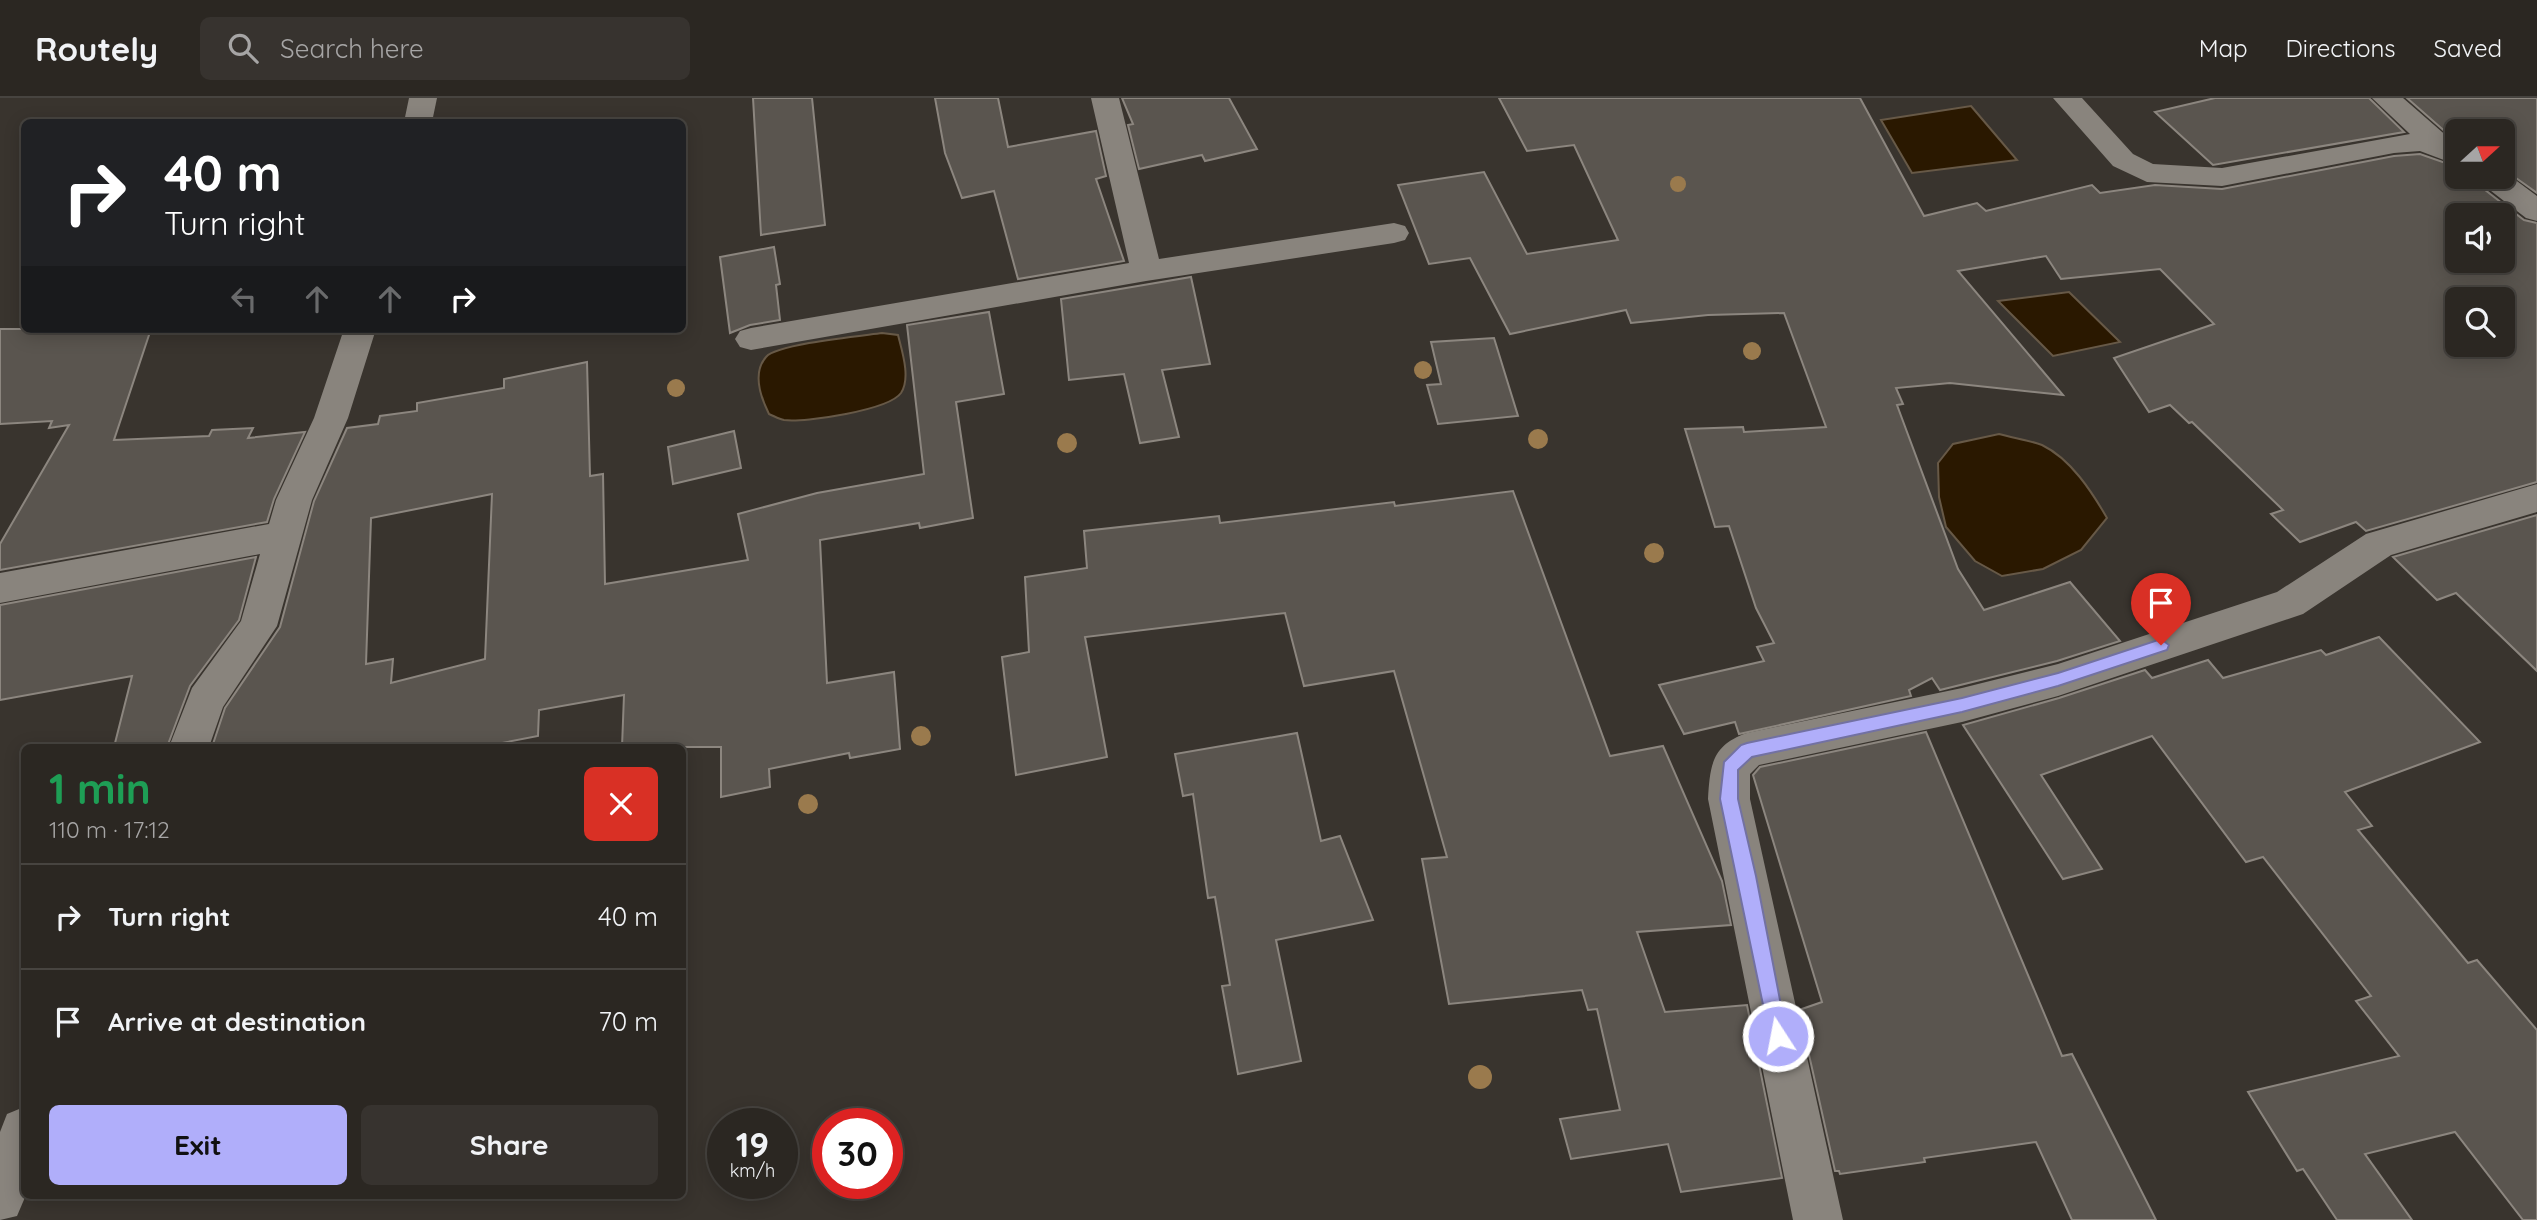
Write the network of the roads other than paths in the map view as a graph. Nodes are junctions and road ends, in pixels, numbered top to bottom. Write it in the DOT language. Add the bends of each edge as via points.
graph roads {
  1 [pos="423,98"];
  2 [pos="1104,98"];
  3 [pos="2067,98"];
  4 [pos="2386,98"];
  5 [pos="419,119"];
  6 [pos="2445,148"];
  7 [pos="2445,151"];
  8 [pos="2508,189"];
  9 [pos="2537,211"];
  10 [pos="1394,233"];
  11 [pos="1146,271"];
  12 [pos="359,333"];
  13 [pos="751,339"];
  14 [pos="2537,498"];
  15 [pos="284,535"];
  16 [pos="0,587"];
  17 [pos="190,744"];
  18 [pos="21,1140"];
  19 [pos="0,1199"];
  20 [pos="1818,1220"];
  1 -- 5 [label="street"];
  2 -- 11 [label="street"];
  3 -- 7 [label="street" via="2123,160 2147,173 2222,177 2394,144 2424,142"];
  4 -- 6 [label="street"];
  8 -- 9 [label="street"];
  10 -- 11 [label="street"];
  11 -- 13 [label="street"];
  12 -- 15 [label="street" via="331,418 294,500"];
  14 -- 20 [label="street" via="2379,544 2290,603 2058,680 1747,750 1730,767 1729,799"];
  15 -- 16 [label="street"];
  15 -- 17 [label="street" via="258,626 206,700"];
  18 -- 19 [label="street"];
}
